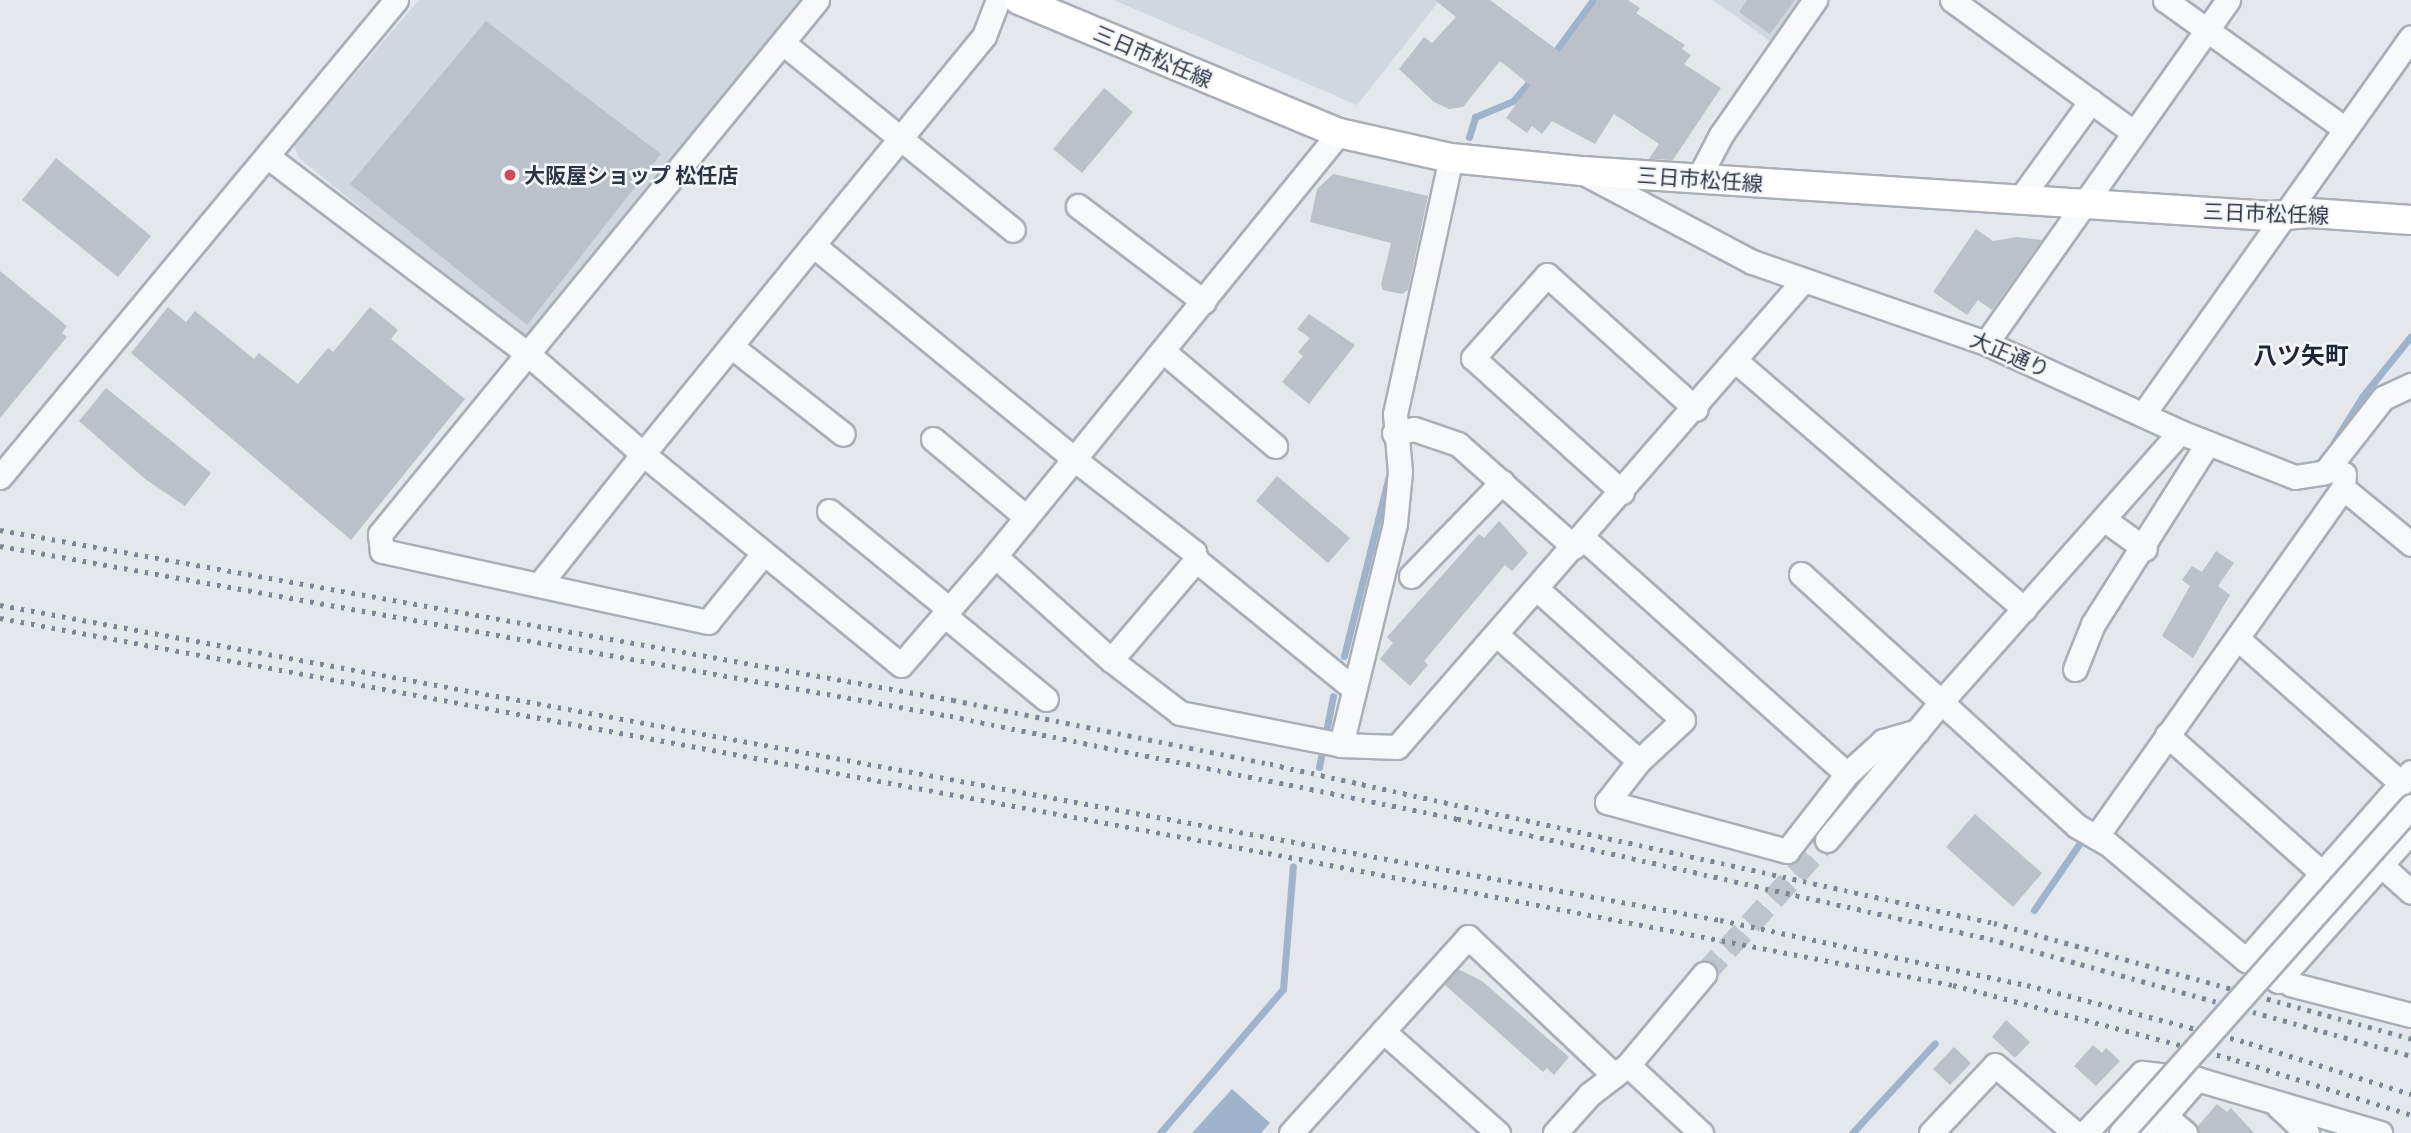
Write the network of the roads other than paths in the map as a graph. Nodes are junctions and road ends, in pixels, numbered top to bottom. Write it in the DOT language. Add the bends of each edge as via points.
graph roads {
  1 [pos="396,0"];
  2 [pos="817,0"];
  3 [pos="998,0"];
  4 [pos="1019,0"];
  5 [pos="1815,0"];
  6 [pos="1952,0"];
  7 [pos="2165,0"];
  8 [pos="2228,0"];
  9 [pos="2206,30"];
  10 [pos="2411,37"];
  11 [pos="783,43"];
  12 [pos="2091,102"];
  13 [pos="2345,129"];
  14 [pos="2133,132"];
  15 [pos="1339,133"];
  16 [pos="901,139"];
  17 [pos="267,156"];
  18 [pos="1451,158"];
  19 [pos="1582,171"];
  20 [pos="1698,178"];
  21 [pos="2020,200"];
  22 [pos="2083,204"];
  23 [pos="1079,206"];
  24 [pos="2284,215"];
  25 [pos="2411,220"];
  26 [pos="1013,230"];
  27 [pos="813,245"];
  28 [pos="1803,281"];
  29 [pos="1204,302"];
  30 [pos="1986,343"];
  31 [pos="731,346"];
  32 [pos="1163,351"];
  33 [pos="528,354"];
  34 [pos="1737,362"];
  35 [pos="2411,385"];
  36 [pos="1696,409"];
  37 [pos="2144,413"];
  38 [pos="2180,432"];
  39 [pos="1394,433"];
  40 [pos="843,434"];
  41 [pos="933,439"];
  42 [pos="2208,443"];
  43 [pos="1275,446"];
  44 [pos="2345,448"];
  45 [pos="643,454"];
  46 [pos="1074,458"];
  47 [pos="1,475"];
  48 [pos="1502,482"];
  49 [pos="2343,488"];
  50 [pos="1622,492"];
  51 [pos="829,511"];
  52 [pos="1026,517"];
  53 [pos="2105,520"];
  54 [pos="1579,542"];
  55 [pos="2411,544"];
  56 [pos="2144,549"];
  57 [pos="763,554"];
  58 [pos="995,556"];
  59 [pos="1196,560"];
  60 [pos="1801,574"];
  61 [pos="1412,576"];
  62 [pos="539,585"];
  63 [pos="1537,589"];
  64 [pos="2024,609"];
  65 [pos="947,612"];
  66 [pos="1497,635"];
  67 [pos="2237,638"];
  68 [pos="1111,660"];
  69 [pos="2075,669"];
  70 [pos="1353,688"];
  71 [pos="1046,699"];
  72 [pos="1942,701"];
  73 [pos="1917,731"];
  74 [pos="2166,735"];
  75 [pos="1341,746"];
  76 [pos="1639,761"];
  77 [pos="1847,774"];
  78 [pos="2406,777"];
  79 [pos="2411,806"];
  80 [pos="2368,821"];
  81 [pos="2091,834"];
  82 [pos="2404,839"];
  83 [pos="1827,840"];
  84 [pos="2381,865"];
  85 [pos="2322,873"];
  86 [pos="2411,892"];
  87 [pos="2250,955"];
  88 [pos="1704,974"];
  89 [pos="2290,984"];
  90 [pos="2411,1015"];
  91 [pos="1383,1031"];
  92 [pos="1621,1070"];
  93 [pos="2197,1079"];
  94 [pos="2129,1086"];
  95 [pos="2276,1104"];
  96 [pos="2165,1115"];
  97 [pos="1302,1129"];
  98 [pos="1566,1129"];
  99 [pos="1498,1133"];
  100 [pos="1701,1133"];
  101 [pos="1931,1133"];
  102 [pos="2075,1133"];
  103 [pos="2085,1133"];
  104 [pos="2121,1133"];
  105 [pos="2150,1133"];
  106 [pos="2185,1133"];
  107 [pos="2307,1133"];
  108 [pos="2381,1133"];
  1 -- 17 [label="street"];
  2 -- 11 [label="street"];
  3 -- 16 [label="street" via="984,36"];
  4 -- 15 [label="main road, 三日市松任線"];
  5 -- 20 [label="street" via="1721,135"];
  6 -- 12 [label="street"];
  7 -- 9 [label="street"];
  8 -- 9 [label="street"];
  9 -- 13 [label="street"];
  9 -- 14 [label="street"];
  10 -- 13 [label="street"];
  11 -- 16 [label="street"];
  11 -- 33 [label="street"];
  12 -- 14 [label="street"];
  12 -- 21 [label="street"];
  13 -- 24 [label="street"];
  14 -- 22 [label="street"];
  15 -- 18 [label="main road, 三日市松任線"];
  15 -- 29 [label="street"];
  16 -- 26 [label="street"];
  16 -- 27 [label="street"];
  17 -- 33 [label="street"];
  17 -- 47 [label="street"];
  18 -- 19 [label="main road, 三日市松任線"];
  18 -- 39 [label="street"];
  19 -- 20 [label="main road, 三日市松任線"];
  19 -- 28 [label="street, 大正通り" via="1752,262"];
  20 -- 21 [label="main road, 三日市松任線"];
  21 -- 22 [label="main road, 三日市松任線"];
  22 -- 24 [label="main road, 三日市松任線"];
  22 -- 30 [label="street"];
  23 -- 29 [label="street"];
  24 -- 25 [label="main road, 三日市松任線"];
  24 -- 37 [label="street"];
  27 -- 31 [label="street"];
  27 -- 46 [label="street"];
  28 -- 30 [label="street, 大正通り"];
  28 -- 34 [label="street"];
  29 -- 32 [label="street"];
  30 -- 37 [label="street, 大正通り"];
  31 -- 40 [label="street"];
  31 -- 45 [label="street"];
  32 -- 43 [label="street"];
  32 -- 46 [label="street"];
  33 -- 45 [label="street"];
  33 -- 62 [label="street" via="380,534 382,551"];
  34 -- 36 [label="street"];
  34 -- 64 [label="street"];
  35 -- 44 [label="street, 大正通り" via="2383,398"];
  36 -- 50 [label="street"];
  36 -- 50 [label="street" via="1547,275 1473,358"];
  37 -- 38 [label="street, 大正通り"];
  38 -- 42 [label="street, 大正通り"];
  38 -- 53 [label="street"];
  39 -- 48 [label="street" via="1414,429 1458,444"];
  39 -- 70 [label="street" via="1400,472 1395,523"];
  41 -- 52 [label="street"];
  42 -- 44 [label="street, 大正通り" via="2295,477 2325,472"];
  42 -- 56 [label="street"];
  44 -- 49 [label="street"];
  45 -- 57 [label="street"];
  45 -- 62 [label="street"];
  46 -- 52 [label="street"];
  46 -- 59 [label="street" via="1194,552"];
  48 -- 54 [label="street"];
  48 -- 61 [label="street"];
  49 -- 55 [label="street"];
  49 -- 67 [label="street"];
  50 -- 54 [label="street"];
  51 -- 65 [label="street"];
  52 -- 58 [label="street"];
  53 -- 56 [label="street"];
  53 -- 64 [label="street"];
  54 -- 63 [label="street"];
  54 -- 77 [label="street"];
  56 -- 69 [label="street" via="2093,624"];
  57 -- 62 [label="street" via="708,622"];
  57 -- 65 [label="street" via="901,665"];
  58 -- 65 [label="street"];
  58 -- 68 [label="street"];
  59 -- 68 [label="street"];
  59 -- 70 [label="street"];
  60 -- 72 [label="street"];
  63 -- 66 [label="street"];
  63 -- 76 [label="street" via="1684,720"];
  64 -- 72 [label="street"];
  65 -- 71 [label="street"];
  66 -- 75 [label="street" via="1397,747"];
  66 -- 76 [label="street"];
  67 -- 74 [label="street"];
  67 -- 78 [label="street"];
  68 -- 75 [label="street" via="1180,713"];
  70 -- 75 [label="street"];
  72 -- 73 [label="street"];
  72 -- 81 [label="street"];
  73 -- 77 [label="street" via="1883,741"];
  73 -- 83 [label="street"];
  74 -- 81 [label="street"];
  74 -- 85 [label="street"];
  76 -- 77 [label="street" via="1607,802 1787,851"];
  78 -- 80 [label="street"];
  79 -- 104 [label="street, bridge"];
  80 -- 82 [label="street"];
  80 -- 85 [label="street"];
  81 -- 87 [label="street" via="2246,960"];
  82 -- 84 [label="street"];
  84 -- 86 [label="street"];
  84 -- 87 [label="street" via="2278,981"];
  85 -- 87 [label="street"];
  88 -- 92 [label="street"];
  89 -- 90 [label="street"];
  91 -- 92 [label="street" via="1468,937"];
  91 -- 97 [label="street"];
  91 -- 99 [label="street"];
  92 -- 98 [label="street"];
  92 -- 100 [label="street"];
  93 -- 94 [label="street" via="2142,1073"];
  93 -- 95 [label="street"];
  93 -- 96 [label="street"];
  94 -- 96 [label="street"];
  94 -- 103 [label="street"];
  95 -- 107 [label="street"];
  95 -- 108 [label="street"];
  96 -- 105 [label="street"];
  96 -- 106 [label="street"];
  101 -- 102 [label="street" via="1995,1065"];
}
